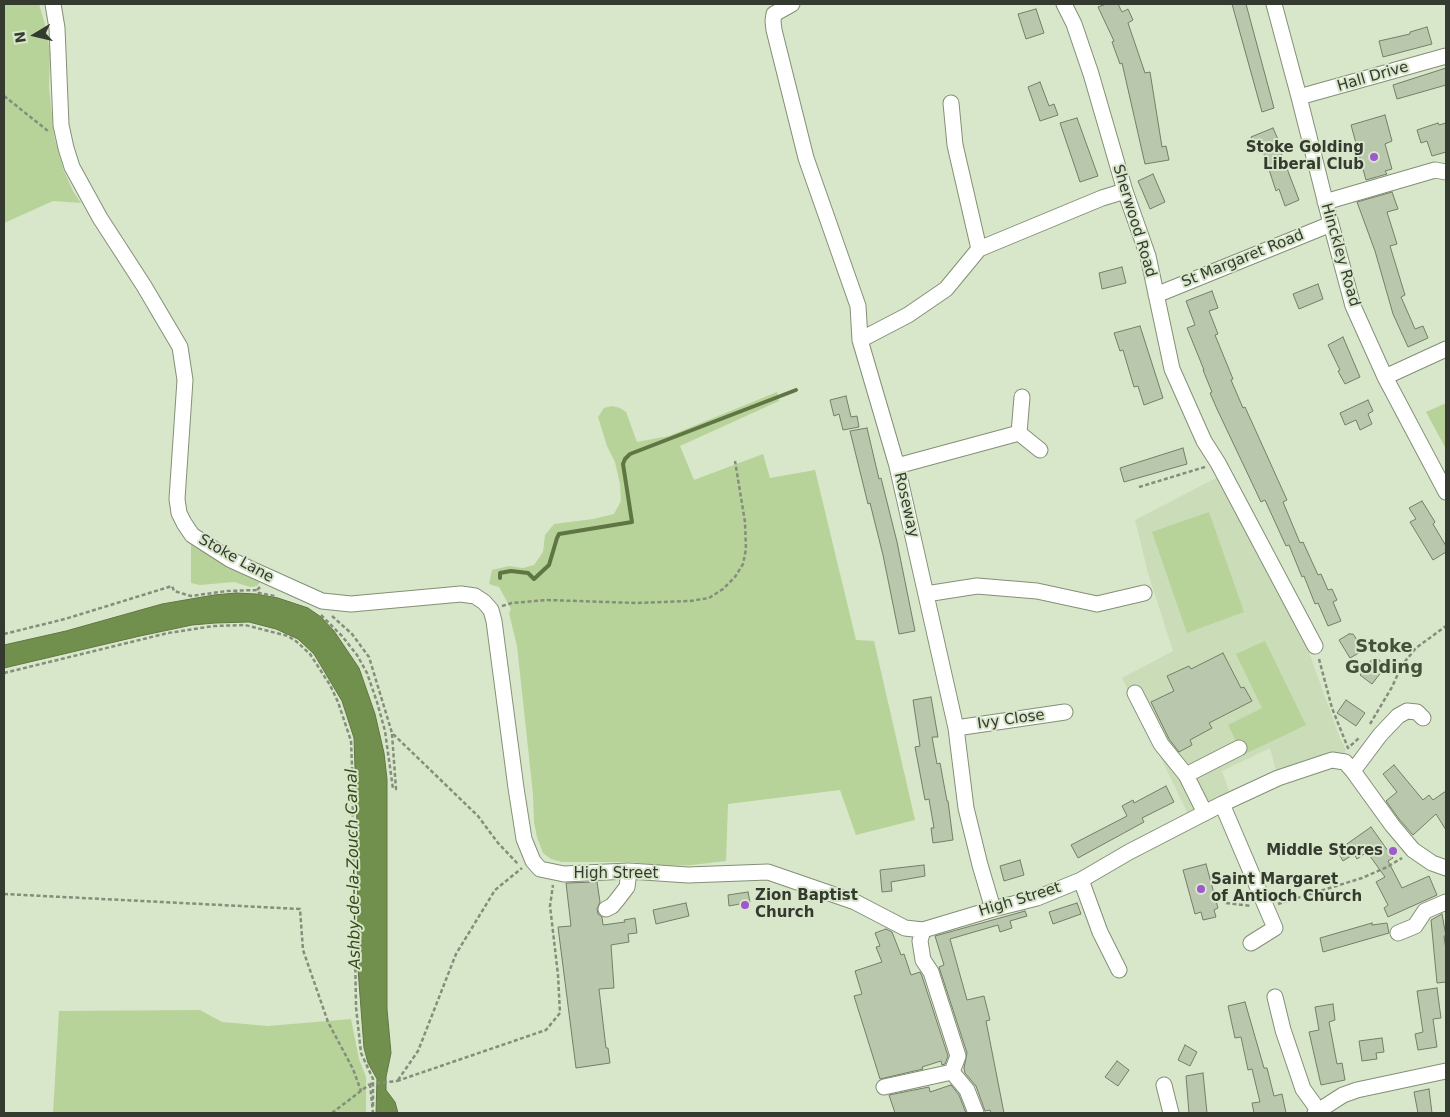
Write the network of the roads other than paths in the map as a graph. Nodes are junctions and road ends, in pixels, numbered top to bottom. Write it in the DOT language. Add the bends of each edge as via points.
graph roads {
  1 [pos="53,4"];
  2 [pos="792,4"];
  3 [pos="1064,4"];
  4 [pos="1274,4"];
  5 [pos="1446,56"];
  6 [pos="1299,97"];
  7 [pos="951,103"];
  8 [pos="1446,172"];
  9 [pos="1125,191"];
  10 [pos="1325,202"];
  11 [pos="1330,224"];
  12 [pos="979,249"];
  13 [pos="1156,295"];
  14 [pos="860,340"];
  15 [pos="1446,349"];
  16 [pos="1385,377"];
  17 [pos="1022,397"];
  18 [pos="1019,433"];
  19 [pos="1040,450"];
  20 [pos="897,466"];
  21 [pos="1446,492"];
  22 [pos="1144,593"];
  23 [pos="926,594"];
  24 [pos="1316,646"];
  25 [pos="1136,693"];
  26 [pos="1068,712"];
  27 [pos="1423,718"];
  28 [pos="956,728"];
  29 [pos="1239,748"];
  30 [pos="1353,771"];
  31 [pos="1186,775"];
  32 [pos="1222,804"];
  33 [pos="1206,812"];
  34 [pos="528,864"];
  35 [pos="1446,868"];
  36 [pos="629,871"];
  37 [pos="1081,880"];
  38 [pos="1446,902"];
  39 [pos="606,909"];
  40 [pos="993,909"];
  41 [pos="923,930"];
  42 [pos="1398,933"];
  43 [pos="1251,943"];
  44 [pos="1119,970"];
  45 [pos="1275,997"];
  46 [pos="1446,1071"];
  47 [pos="952,1072"];
  48 [pos="1164,1085"];
  49 [pos="884,1087"];
  50 [pos="1317,1112"];
  51 [pos="976,1113"];
  52 [pos="1171,1113"];
  1 -- 34 [label="street, Stoke Lane" via="58,28 61,125 72,167 180,347 185,380 177,499 179,513 192,535 232,560 322,601 351,604 461,594 475,596 491,610"];
  2 -- 14 [label="street, Roseway" via="774,14 772,22 806,158 858,306"];
  3 -- 9 [label="street, Sherwood Road" via="1092,74"];
  4 -- 6 [label="street, Hinckley Road"];
  5 -- 6 [label="street, Hall Drive"];
  6 -- 10 [label="street, Hinckley Road"];
  7 -- 12 [label="street" via="955,145"];
  8 -- 10 [label="street" via="1435,170"];
  9 -- 12 [label="street"];
  9 -- 13 [label="street, Sherwood Road" via="1148,256"];
  10 -- 11 [label="street, Hinckley Road"];
  11 -- 13 [label="street, St Margaret Road"];
  11 -- 16 [label="street, Hinckley Road" via="1353,306"];
  12 -- 14 [label="street" via="946,289 908,315"];
  13 -- 24 [label="street, Sherwood Road" via="1172,369 1204,441"];
  14 -- 20 [label="street, Roseway"];
  15 -- 16 [label="street"];
  16 -- 21 [label="street, Hinckley Road"];
  17 -- 18 [label="street"];
  18 -- 19 [label="street"];
  18 -- 20 [label="street"];
  20 -- 23 [label="street, Roseway"];
  22 -- 23 [label="street" via="1097,604 1037,591 977,586"];
  23 -- 28 [label="street, Roseway"];
  25 -- 31 [label="street" via="1161,744"];
  26 -- 28 [label="street, Ivy Close"];
  27 -- 30 [label="street" via="1417,712 1406,711 1398,716"];
  28 -- 40 [label="street, Roseway" via="966,808"];
  29 -- 31 [label="street"];
  30 -- 32 [label="street, High Street" via="1345,762 1332,760 1278,778"];
  30 -- 35 [label="street, High Street" via="1413,850"];
  31 -- 33 [label="street"];
  32 -- 33 [label="street, High Street"];
  32 -- 43 [label="street" via="1275,928"];
  33 -- 37 [label="street, High Street"];
  34 -- 36 [label="street, High Street" via="564,874"];
  36 -- 39 [label="street" via="627,887"];
  36 -- 41 [label="street, High Street" via="688,875 768,872 855,902 906,928"];
  37 -- 40 [label="street, High Street" via="1037,898"];
  37 -- 44 [label="street" via="1100,932"];
  38 -- 42 [label="street" via="1425,910 1415,926"];
  40 -- 41 [label="street, High Street"];
  41 -- 47 [label="street" via="920,941 923,960 931,972 958,1056"];
  45 -- 50 [label="street" via="1303,1089"];
  46 -- 50 [label="street" via="1357,1090"];
  47 -- 49 [label="street"];
  47 -- 51 [label="street" via="967,1090"];
  48 -- 52 [label="street"];
}
